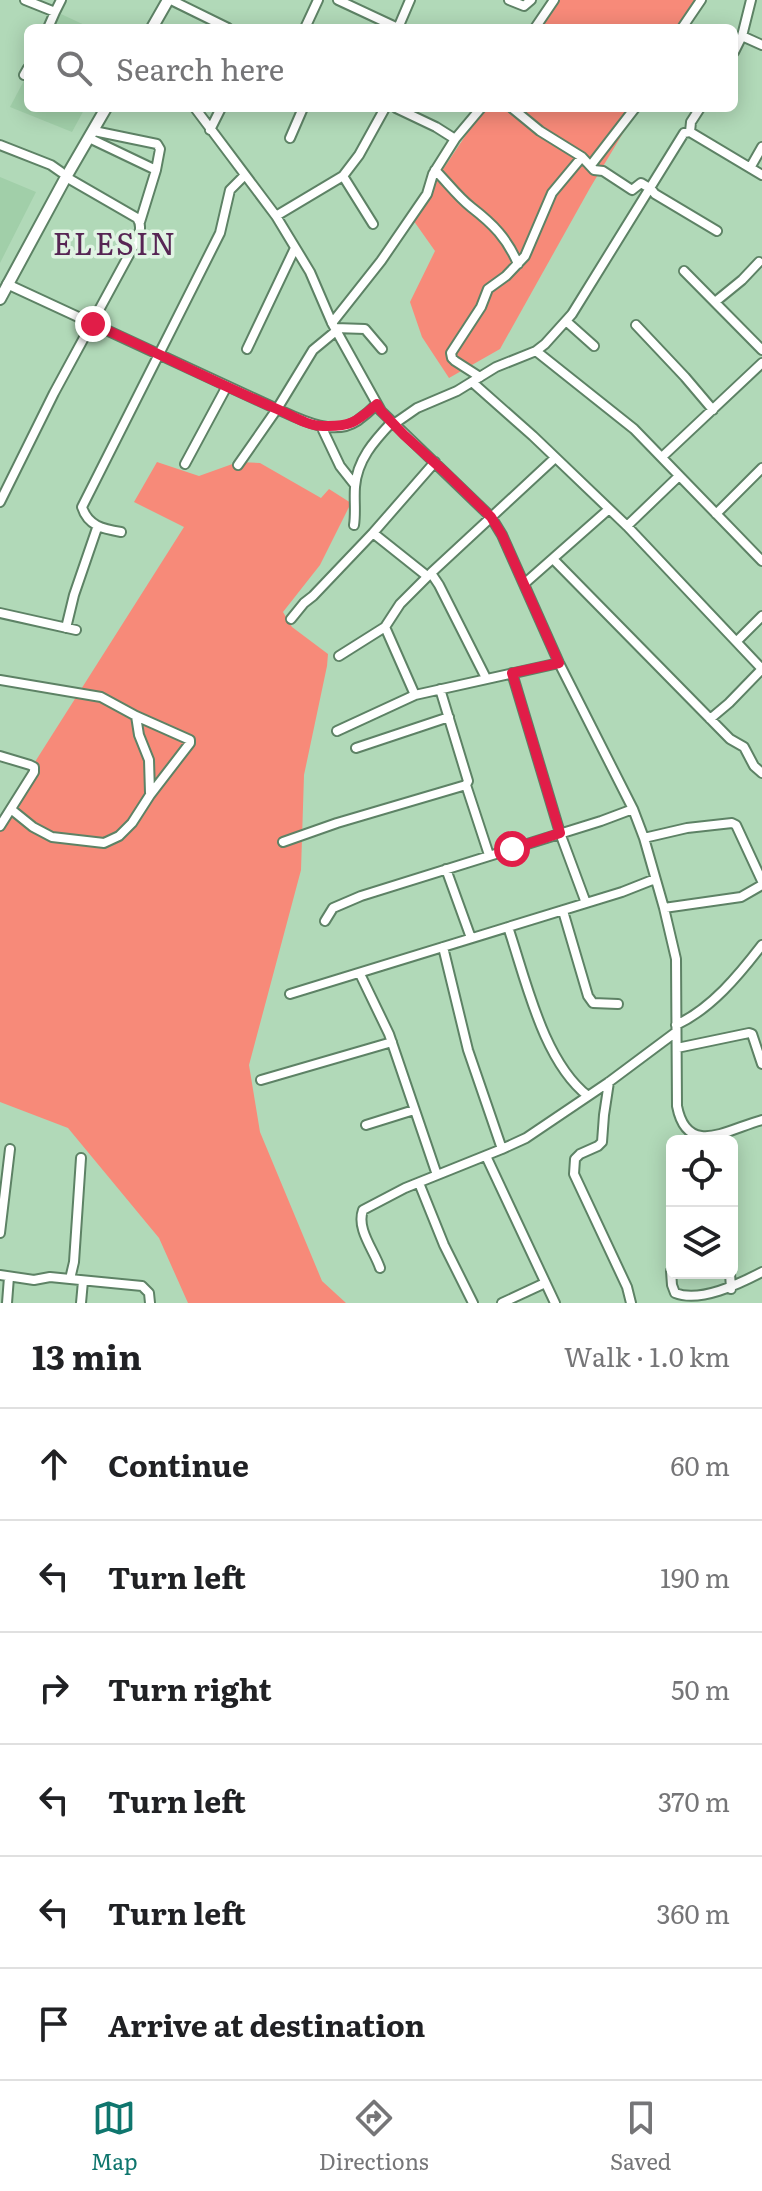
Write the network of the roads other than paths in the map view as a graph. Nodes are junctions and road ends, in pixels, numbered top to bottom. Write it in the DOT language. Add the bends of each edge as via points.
graph roads {
  1 [pos="25,0"];
  2 [pos="61,0"];
  3 [pos="161,0"];
  4 [pos="169,0"];
  5 [pos="318,0"];
  6 [pos="338,0"];
  7 [pos="410,0"];
  8 [pos="509,0"];
  9 [pos="531,0"];
  10 [pos="554,0"];
  11 [pos="701,0"];
  12 [pos="751,0"];
  13 [pos="55,12"];
  14 [pos="50,24"];
  15 [pos="146,24"];
  16 [pos="154,24"];
  17 [pos="220,24"];
  18 [pos="307,24"];
  19 [pos="389,24"];
  20 [pos="400,24"];
  21 [pos="538,24"];
  22 [pos="685,24"];
  23 [pos="742,36"];
  24 [pos="738,44"];
  25 [pos="762,45"];
  26 [pos="97,112"];
  27 [pos="104,112"];
  28 [pos="198,112"];
  29 [pos="219,112"];
  30 [pos="301,112"];
  31 [pos="383,112"];
  32 [pos="404,112"];
  33 [pos="478,112"];
  34 [pos="517,112"];
  35 [pos="632,112"];
  36 [pos="697,112"];
  37 [pos="210,130"];
  38 [pos="690,132"];
  39 [pos="91,135"];
  40 [pos="290,138"];
  41 [pos="455,139"];
  42 [pos="0,145"];
  43 [pos="762,147"];
  44 [pos="582,157"];
  45 [pos="591,165"];
  46 [pos="750,168"];
  47 [pos="156,170"];
  48 [pos="435,170"];
  49 [pos="64,175"];
  50 [pos="762,175"];
  51 [pos="244,176"];
  52 [pos="343,176"];
  53 [pos="651,189"];
  54 [pos="276,216"];
  55 [pos="140,222"];
  56 [pos="373,224"];
  57 [pos="717,231"];
  58 [pos="295,248"];
  59 [pos="759,262"];
  60 [pos="518,264"];
  61 [pos="684,271"];
  62 [pos="4,284"];
  63 [pos="0,299"];
  64 [pos="715,302"];
  65 [pos="566,321"];
  66 [pos="93,324"];
  67 [pos="636,325"];
  68 [pos="335,327"];
  69 [pos="594,346"];
  70 [pos="247,349"];
  71 [pos="382,349"];
  72 [pos="762,350"];
  73 [pos="536,351"];
  74 [pos="161,354"];
  75 [pos="762,363"];
  76 [pos="476,379"];
  77 [pos="227,386"];
  78 [pos="377,404"];
  79 [pos="277,409"];
  80 [pos="713,410"];
  81 [pos="393,423"];
  82 [pos="321,426"];
  83 [pos="662,457"];
  84 [pos="555,458"];
  85 [pos="435,462"];
  86 [pos="185,464"];
  87 [pos="238,465"];
  88 [pos="762,468"];
  89 [pos="679,476"];
  90 [pos="355,485"];
  91 [pos="0,502"];
  92 [pos="609,509"];
  93 [pos="716,514"];
  94 [pos="491,517"];
  95 [pos="354,525"];
  96 [pos="627,526"];
  97 [pos="97,528"];
  98 [pos="121,532"];
  99 [pos="373,533"];
  100 [pos="553,559"];
  101 [pos="762,561"];
  102 [pos="429,574"];
  103 [pos="524,584"];
  104 [pos="0,613"];
  105 [pos="762,616"];
  106 [pos="291,619"];
  107 [pos="385,627"];
  108 [pos="66,628"];
  109 [pos="76,630"];
  110 [pos="737,641"];
  111 [pos="339,656"];
  112 [pos="559,663"];
  113 [pos="762,669"];
  114 [pos="512,673"];
  115 [pos="486,678"];
  116 [pos="0,680"];
  117 [pos="440,689"];
  118 [pos="415,695"];
  119 [pos="136,716"];
  120 [pos="449,717"];
  121 [pos="710,719"];
  122 [pos="337,731"];
  123 [pos="356,748"];
  124 [pos="0,756"];
  125 [pos="762,773"];
  126 [pos="466,785"];
  127 [pos="150,795"];
  128 [pos="633,809"];
  129 [pos="12,810"];
  130 [pos="0,826"];
  131 [pos="560,833"];
  132 [pos="644,838"];
  133 [pos="283,842"];
  134 [pos="489,855"];
  135 [pos="446,869"];
  136 [pos="655,879"];
  137 [pos="762,883"];
  138 [pos="586,903"];
  139 [pos="664,908"];
  140 [pos="563,911"];
  141 [pos="325,921"];
  142 [pos="508,927"];
  143 [pos="471,938"];
  144 [pos="762,945"];
  145 [pos="443,947"];
  146 [pos="360,974"];
  147 [pos="290,994"];
  148 [pos="618,1004"];
  149 [pos="676,1028"];
  150 [pos="762,1029"];
  151 [pos="752,1034"];
  152 [pos="392,1042"];
  153 [pos="677,1048"];
  154 [pos="762,1064"];
  155 [pos="261,1080"];
  156 [pos="609,1082"];
  157 [pos="588,1096"];
  158 [pos="414,1110"];
  159 [pos="762,1120"];
  160 [pos="366,1125"];
  161 [pos="697,1135"];
  162 [pos="718,1135"];
  163 [pos="10,1149"];
  164 [pos="502,1149"];
  165 [pos="486,1156"];
  166 [pos="81,1158"];
  167 [pos="437,1175"];
  168 [pos="419,1183"];
  169 [pos="0,1233"];
  170 [pos="380,1268"];
  171 [pos="762,1272"];
  172 [pos="5,1276"];
  173 [pos="70,1279"];
  174 [pos="672,1279"];
  175 [pos="730,1279"];
  176 [pos="83,1281"];
  177 [pos="545,1283"];
  178 [pos="731,1289"];
  179 [pos="708,1300"];
  180 [pos="7,1303"];
  181 [pos="81,1303"];
  182 [pos="150,1303"];
  183 [pos="473,1303"];
  184 [pos="502,1303"];
  185 [pos="555,1303"];
  186 [pos="631,1303"];
  1 -- 13 [label="street"];
  2 -- 13 [label="street"];
  3 -- 15 [label="main road"];
  4 -- 16 [label="main road"];
  4 -- 17 [label="street"];
  5 -- 18 [label="street"];
  6 -- 19 [label="street"];
  7 -- 20 [label="street"];
  8 -- 9 [label="street" via="524,6"];
  10 -- 21 [label="street"];
  11 -- 22 [label="street"];
  12 -- 23 [label="street"];
  13 -- 14 [label="street"];
  23 -- 24 [label="street"];
  23 -- 25 [label="street"];
  26 -- 49 [label="main road"];
  27 -- 39 [label="main road"];
  28 -- 37 [label="street"];
  29 -- 37 [label="street"];
  30 -- 40 [label="street"];
  31 -- 52 [label="street"];
  32 -- 41 [label="street"];
  33 -- 41 [label="street"];
  34 -- 44 [label="street"];
  35 -- 45 [label="street"];
  36 -- 38 [label="street"];
  37 -- 51 [label="street"];
  38 -- 46 [label="street"];
  38 -- 53 [label="street" via="682,136"];
  39 -- 47 [label="street"];
  39 -- 47 [label="street" via="157,144"];
  39 -- 49 [label="main road"];
  41 -- 48 [label="street"];
  42 -- 49 [label="street"];
  43 -- 46 [label="street"];
  44 -- 45 [label="street"];
  44 -- 60 [label="street" via="552,193"];
  45 -- 53 [label="street" via="632,190 641,183"];
  46 -- 50 [label="street"];
  47 -- 55 [label="street"];
  48 -- 60 [label="street" via="507,241"];
  48 -- 68 [label="street" via="427,194"];
  49 -- 55 [label="street"];
  49 -- 62 [label="main road"];
  51 -- 54 [label="street"];
  51 -- 74 [label="street" via="230,190 220,233"];
  52 -- 54 [label="street"];
  52 -- 56 [label="street"];
  53 -- 57 [label="street"];
  53 -- 65 [label="street"];
  54 -- 58 [label="street"];
  55 -- 66 [label="street" via="137,240"];
  58 -- 68 [label="street"];
  58 -- 70 [label="street"];
  59 -- 64 [label="street"];
  60 -- 76 [label="street" via="488,289 451,353"];
  61 -- 64 [label="street"];
  62 -- 63 [label="main road"];
  62 -- 66 [label="street"];
  64 -- 72 [label="street"];
  65 -- 69 [label="street"];
  65 -- 73 [label="street"];
  66 -- 74 [label="street"];
  66 -- 91 [label="street"];
  67 -- 80 [label="street"];
  68 -- 71 [label="street" via="365,329"];
  68 -- 78 [label="street"];
  68 -- 79 [label="street" via="313,350"];
  73 -- 76 [label="street"];
  73 -- 83 [label="street"];
  74 -- 77 [label="street"];
  74 -- 97 [label="street" via="82,507"];
  75 -- 80 [label="street"];
  76 -- 81 [label="street"];
  76 -- 84 [label="street"];
  77 -- 79 [label="street"];
  77 -- 86 [label="street"];
  78 -- 81 [label="street"];
  78 -- 82 [label="street" via="353,424"];
  79 -- 82 [label="street"];
  79 -- 87 [label="street"];
  80 -- 83 [label="street"];
  81 -- 85 [label="street"];
  81 -- 90 [label="street" via="362,459"];
  82 -- 90 [label="street"];
  83 -- 89 [label="street"];
  84 -- 92 [label="street"];
  84 -- 94 [label="street"];
  85 -- 94 [label="street"];
  85 -- 99 [label="street"];
  88 -- 93 [label="street"];
  89 -- 93 [label="street"];
  89 -- 96 [label="street"];
  90 -- 95 [label="street"];
  92 -- 96 [label="street"];
  92 -- 100 [label="street"];
  93 -- 101 [label="street"];
  94 -- 102 [label="street"];
  94 -- 103 [label="street"];
  96 -- 110 [label="street"];
  97 -- 98 [label="street"];
  97 -- 108 [label="street"];
  99 -- 102 [label="street"];
  99 -- 106 [label="street"];
  100 -- 103 [label="street"];
  100 -- 121 [label="street"];
  102 -- 107 [label="street"];
  102 -- 115 [label="street"];
  103 -- 112 [label="street"];
  104 -- 108 [label="street"];
  105 -- 110 [label="street"];
  107 -- 111 [label="street"];
  107 -- 118 [label="street"];
  108 -- 109 [label="street"];
  110 -- 113 [label="street"];
  112 -- 114 [label="street"];
  112 -- 128 [label="street"];
  113 -- 121 [label="street"];
  114 -- 115 [label="street"];
  114 -- 131 [label="street"];
  115 -- 117 [label="street"];
  116 -- 119 [label="street" via="101,697"];
  117 -- 118 [label="street"];
  117 -- 120 [label="street"];
  118 -- 122 [label="street"];
  119 -- 127 [label="street" via="150,765"];
  119 -- 127 [label="street" via="190,740"];
  120 -- 123 [label="street"];
  120 -- 126 [label="street"];
  121 -- 125 [label="street" via="744,747"];
  124 -- 129 [label="street" via="34,767"];
  126 -- 133 [label="street"];
  126 -- 134 [label="street"];
  127 -- 129 [label="street" via="123,832 103,843 45,834"];
  128 -- 131 [label="street"];
  128 -- 132 [label="street"];
  129 -- 130 [label="street"];
  131 -- 134 [label="street"];
  131 -- 138 [label="street"];
  132 -- 136 [label="street"];
  132 -- 137 [label="street" via="732,823"];
  134 -- 135 [label="street"];
  135 -- 141 [label="street" via="342,904"];
  135 -- 143 [label="street"];
  136 -- 138 [label="street"];
  136 -- 139 [label="street"];
  137 -- 139 [label="street" via="741,897"];
  138 -- 140 [label="street"];
  139 -- 149 [label="street" via="676,959"];
  140 -- 142 [label="street"];
  140 -- 148 [label="street" via="588,996 593,1003"];
  142 -- 143 [label="street"];
  142 -- 157 [label="street" via="545,1037 569,1079"];
  143 -- 145 [label="street"];
  144 -- 149 [label="street" via="704,1008"];
  145 -- 146 [label="street"];
  145 -- 164 [label="street" via="468,1050"];
  146 -- 147 [label="street"];
  146 -- 152 [label="street"];
  149 -- 153 [label="street"];
  149 -- 156 [label="street"];
  150 -- 151 [label="street"];
  151 -- 153 [label="street"];
  151 -- 154 [label="street"];
  152 -- 155 [label="street"];
  152 -- 158 [label="street"];
  153 -- 161 [label="street" via="680,1120"];
  156 -- 157 [label="street"];
  156 -- 186 [label="street" via="602,1142 575,1159 574,1174"];
  157 -- 164 [label="street"];
  158 -- 160 [label="street"];
  158 -- 167 [label="street"];
  159 -- 162 [label="street"];
  163 -- 169 [label="street"];
  164 -- 165 [label="street"];
  165 -- 167 [label="street"];
  165 -- 177 [label="street"];
  166 -- 173 [label="street"];
  167 -- 168 [label="street"];
  168 -- 170 [label="street" via="373,1203 360,1215"];
  168 -- 183 [label="street"];
  171 -- 178 [label="street"];
  172 -- 173 [label="street"];
  172 -- 180 [label="street"];
  173 -- 176 [label="street"];
  174 -- 179 [label="street" via="680,1297"];
  175 -- 178 [label="street"];
  176 -- 181 [label="street"];
  176 -- 182 [label="street" via="142,1286"];
  177 -- 184 [label="street"];
  177 -- 185 [label="street"];
  178 -- 179 [label="street"];
}
